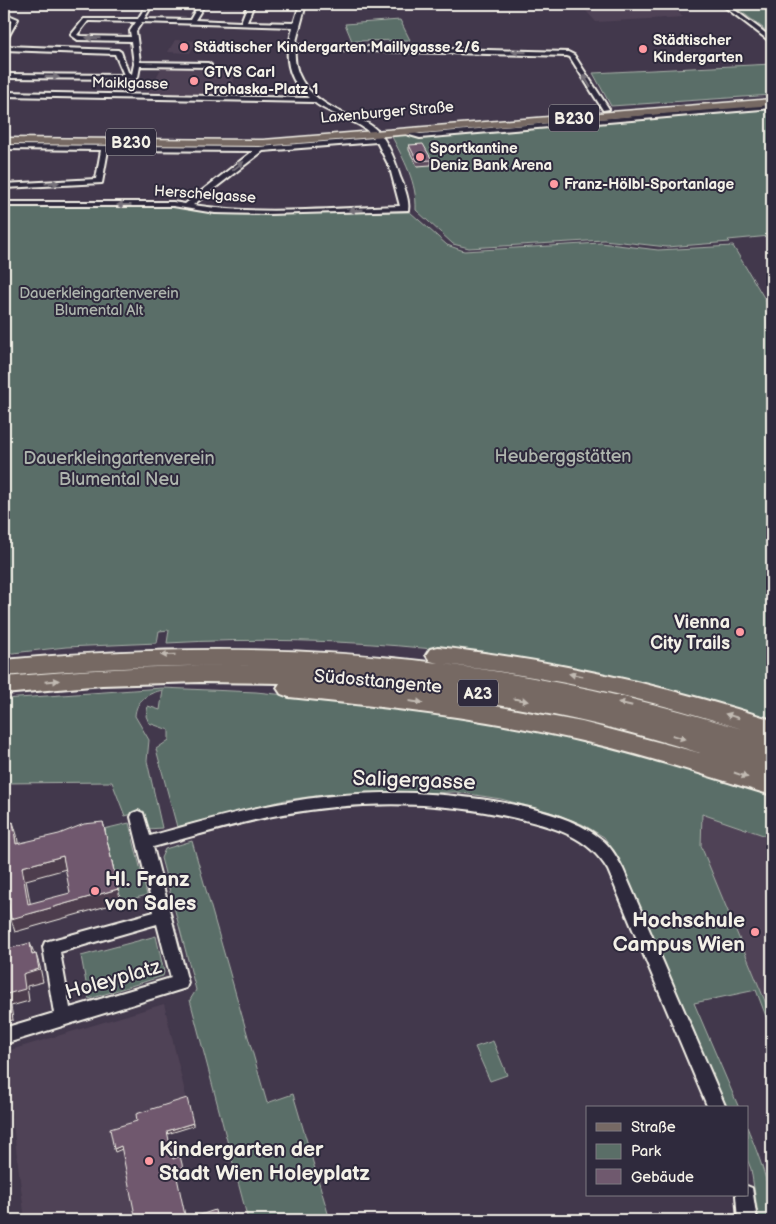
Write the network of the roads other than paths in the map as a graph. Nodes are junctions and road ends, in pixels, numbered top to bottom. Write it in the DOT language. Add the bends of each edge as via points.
graph roads {
  1 [pos="150,4"];
  2 [pos="202,4"];
  3 [pos="251,4"];
  4 [pos="303,4"];
  5 [pos="724,4"];
  6 [pos="4,15"];
  7 [pos="139,20"];
  8 [pos="192,22"];
  9 [pos="242,23"];
  10 [pos="295,25"];
  11 [pos="4,39"];
  12 [pos="134,39"];
  13 [pos="772,41"];
  14 [pos="290,47"];
  15 [pos="4,48"];
  16 [pos="137,64"];
  17 [pos="208,65"];
  18 [pos="4,76"];
  19 [pos="135,78"];
  20 [pos="4,94"];
  21 [pos="772,97"];
  22 [pos="315,100"];
  23 [pos="772,102"];
  24 [pos="772,106"];
  25 [pos="605,110"];
  26 [pos="404,132"];
  27 [pos="375,135"];
  28 [pos="4,136"];
  29 [pos="4,141"];
  30 [pos="262,146"];
  31 [pos="4,147"];
  32 [pos="105,148"];
  33 [pos="4,186"];
  34 [pos="4,204"];
  35 [pos="187,206"];
  36 [pos="217,654"];
  37 [pos="4,668"];
  38 [pos="176,672"];
  39 [pos="4,686"];
  40 [pos="772,729"];
  41 [pos="772,747"];
  42 [pos="772,766"];
  43 [pos="772,786"];
  44 [pos="138,817"];
  45 [pos="145,843"];
  46 [pos="163,916"];
  47 [pos="63,1018"];
  48 [pos="4,1036"];
  49 [pos="716,1106"];
  50 [pos="745,1196"];
  51 [pos="748,1220"];
  1 -- 7 [label="street"];
  2 -- 8 [label="street"];
  3 -- 9 [label="street"];
  4 -- 10 [label="street"];
  5 -- 13 [label="street"];
  6 -- 11 [label="street" via="15,17"];
  7 -- 8 [label="street"];
  7 -- 12 [label="street" via="133,31"];
  12 -- 7 [label="street, one-way" via="75,37 87,19"];
  8 -- 9 [label="street"];
  9 -- 10 [label="street"];
  10 -- 14 [label="street"];
  12 -- 16 [label="street"];
  14 -- 22 [label="street" via="291,66 299,85"];
  25 -- 14 [label="street, one-way" via="568,54"];
  15 -- 19 [label="street" via="118,52 125,72"];
  16 -- 17 [label="street"];
  16 -- 19 [label="street"];
  18 -- 19 [label="street, one-way"];
  20 -- 22 [label="street, Maiklgasse"];
  21 -- 25 [label="main road, Laxenburger Straße / B230"];
  22 -- 27 [label="street"];
  23 -- 26 [label="main road, Laxenburger Straße / B230"];
  24 -- 26 [label="street, Laxenburger Straße" via="420,136"];
  25 -- 27 [label="main road, Laxenburger Straße / B230"];
  26 -- 27 [label="main road, Laxenburger Straße / B230"];
  27 -- 28 [label="main road, Laxenburger Straße / B230"];
  27 -- 30 [label="main road, Laxenburger Straße / B230"];
  27 -- 35 [label="street, Herschelgasse, one-way" via="398,175 405,208 268,212"];
  29 -- 30 [label="main road, Laxenburger Straße / B230"];
  30 -- 32 [label="street, Laxenburger Straße"];
  35 -- 30 [label="street, one-way"];
  31 -- 32 [label="street, Laxenburger Straße"];
  33 -- 32 [label="street, one-way" via="99,180"];
  35 -- 34 [label="street, Herschelgasse, one-way"];
  36 -- 37 [label="highway, Südosttangente / A23, one-way" via="99,659"];
  40 -- 36 [label="highway, one-way" via="598,680 471,658 321,647"];
  41 -- 36 [label="highway, Südosttangente / A23, one-way" via="622,703 514,681 377,662"];
  39 -- 38 [label="highway, Südosttangente / A23, one-way"];
  38 -- 42 [label="highway, Südosttangente / A23, one-way" via="322,675 456,689 618,721"];
  38 -- 43 [label="highway, one-way" via="245,684 368,696 514,717 661,750"];
  44 -- 45 [label="street"];
  45 -- 46 [label="street"];
  45 -- 49 [label="street, Saligergasse" via="264,812 348,800 454,800 548,820 580,832 607,853 615,869"];
  46 -- 47 [label="street, Holeyplatz" via="51,947"];
  46 -- 47 [label="street, Holeyplatz" via="180,983"];
  47 -- 48 [label="street"];
  50 -- 51 [label="street"];
}
